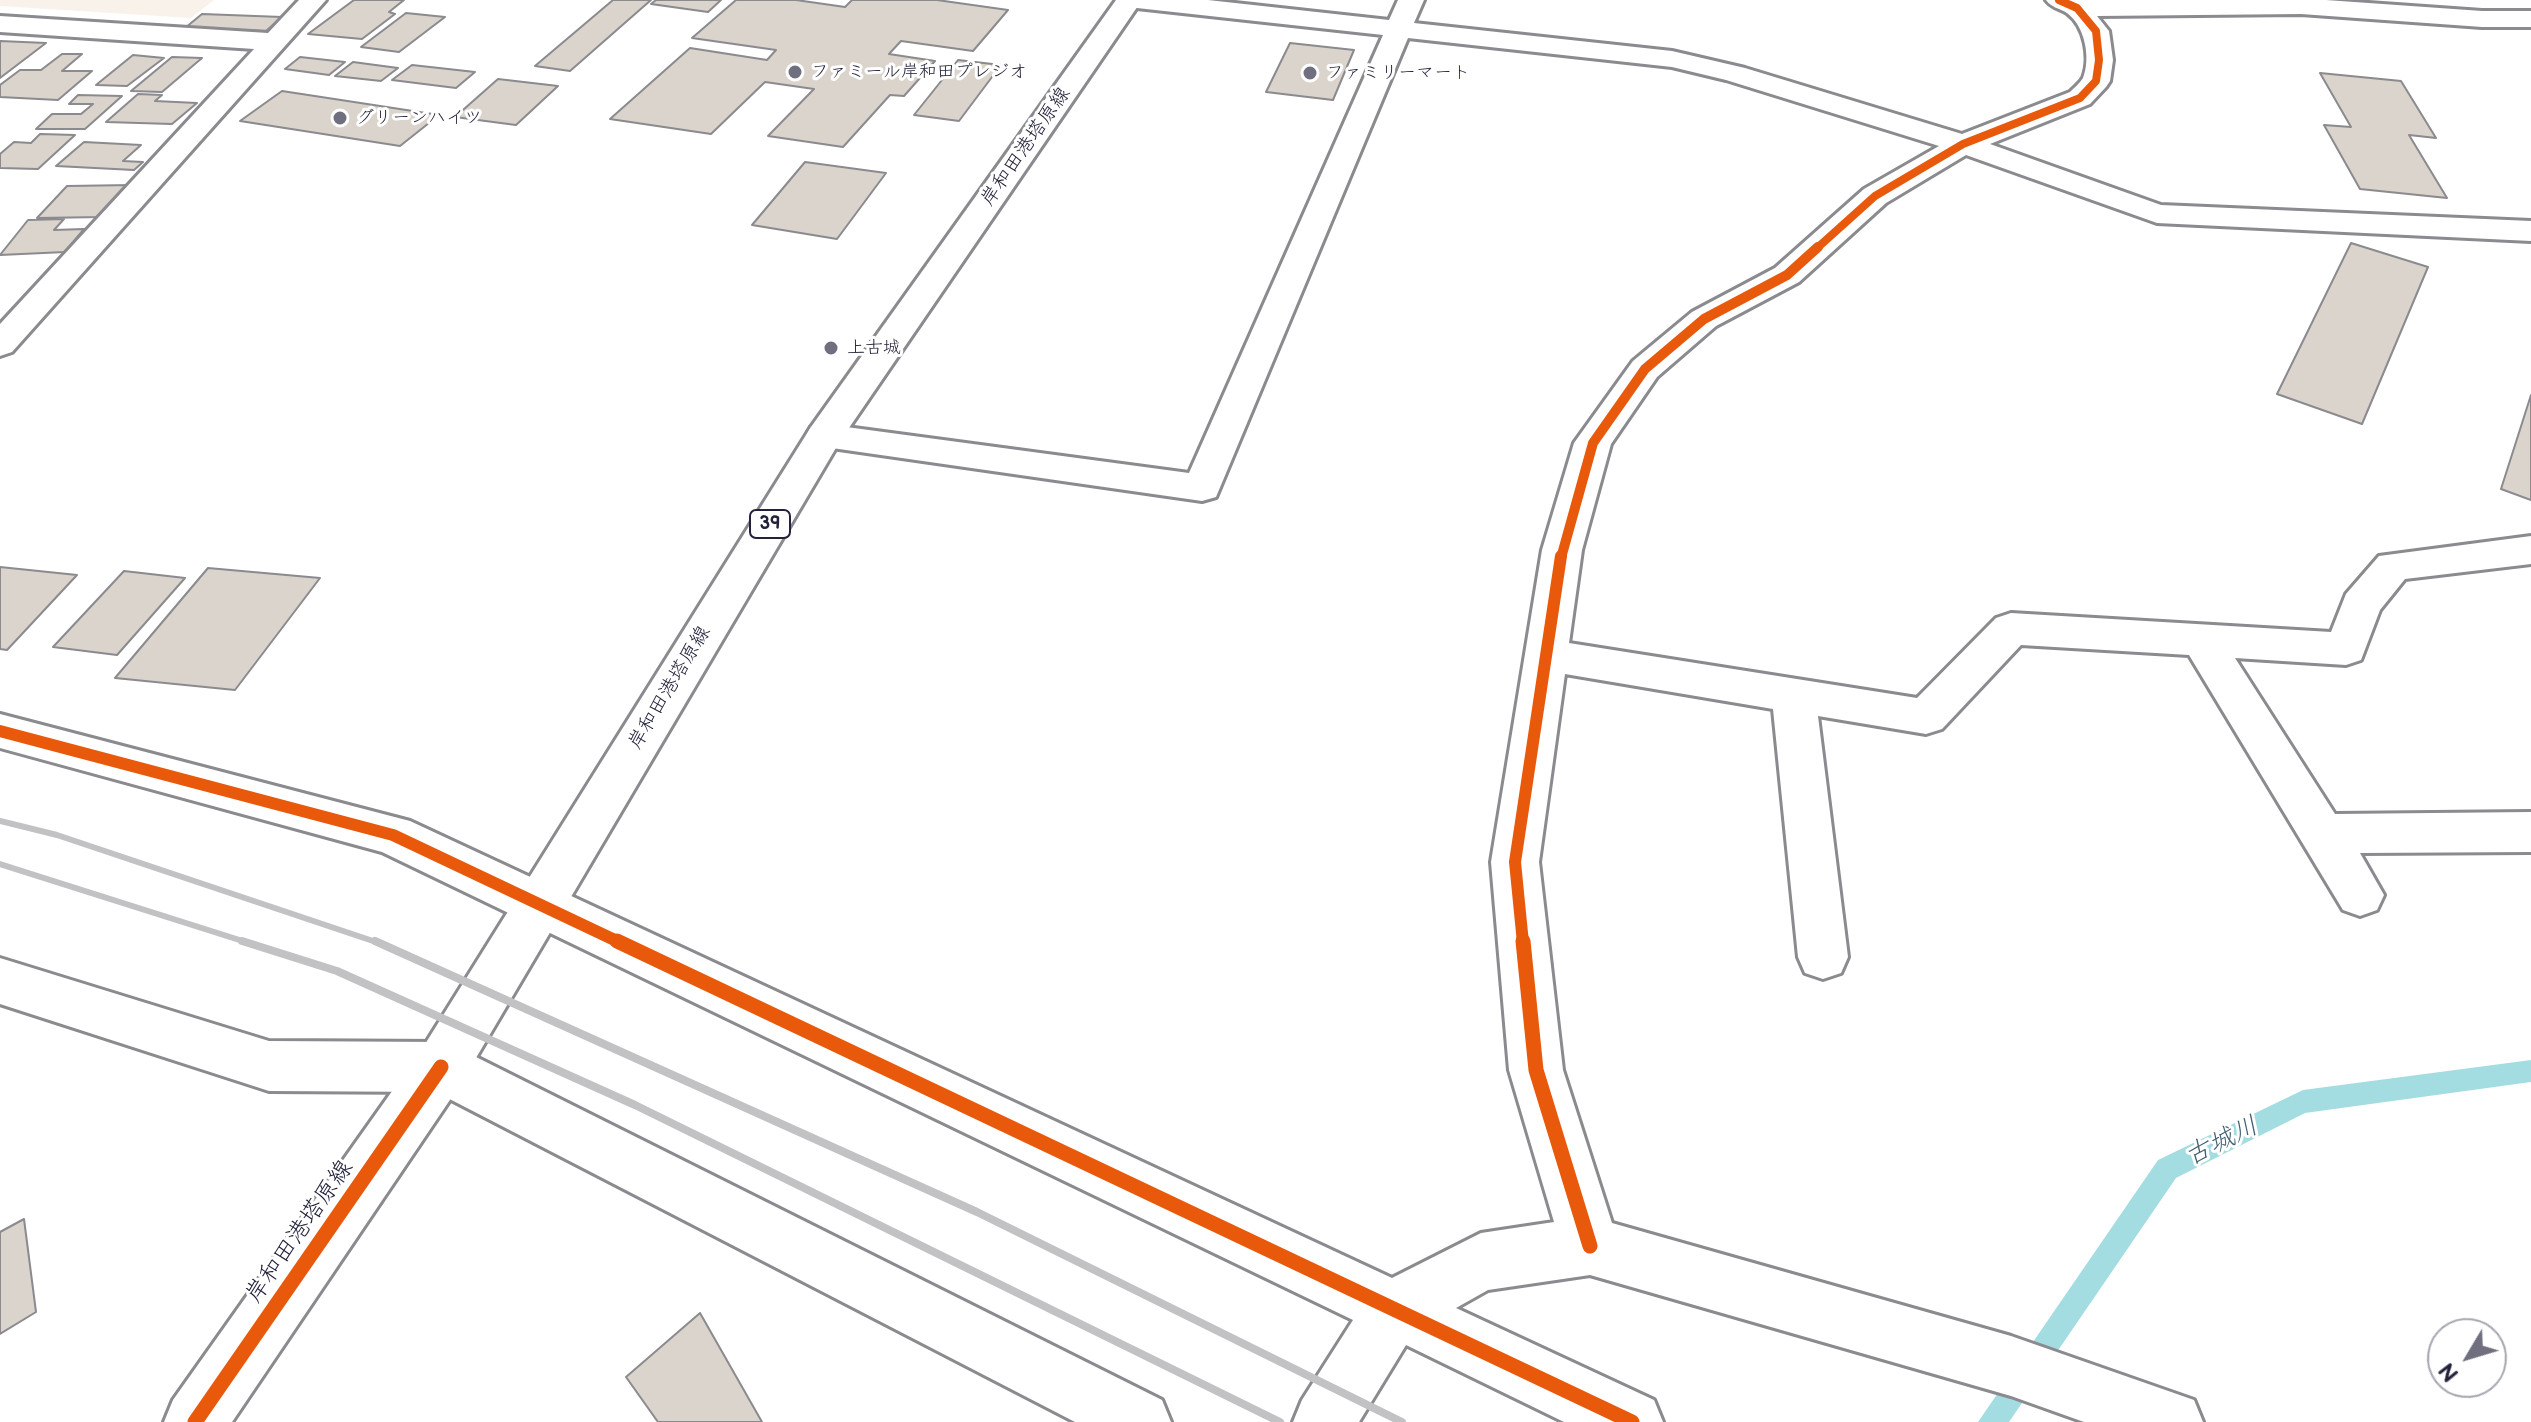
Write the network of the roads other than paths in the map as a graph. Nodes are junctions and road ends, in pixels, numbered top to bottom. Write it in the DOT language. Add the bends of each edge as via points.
graph roads {
  1 [pos="313,0"];
  2 [pos="1129,0"];
  3 [pos="1137,0"];
  4 [pos="2298,3"];
  5 [pos="2068,4"];
  6 [pos="1404,15"];
  7 [pos="2531,19"];
  8 [pos="0,24"];
  9 [pos="276,42"];
  10 [pos="1963,144"];
  11 [pos="2531,231"];
  12 [pos="0,345"];
  13 [pos="824,436"];
  14 [pos="2531,550"];
  15 [pos="2201,640"];
  16 [pos="1545,655"];
  17 [pos="1794,696"];
  18 [pos="0,731"];
  19 [pos="2531,832"];
  20 [pos="2320,834"];
  21 [pos="2360,895"];
  22 [pos="539,903"];
  23 [pos="1823,957"];
  24 [pos="0,981"];
  25 [pos="441,1067"];
  26 [pos="1590,1246"];
  27 [pos="1394,1309"];
  28 [pos="2157,1416"];
  29 [pos="195,1422"];
  30 [pos="1140,1422"];
  31 [pos="1324,1422"];
  32 [pos="1632,1422"];
  1 -- 9 [label="street"];
  2 -- 13 [label="street, 岸和田港塔原線 / 39"];
  3 -- 6 [label="street"];
  4 -- 5 [label="street"];
  4 -- 7 [label="street"];
  5 -- 10 [label="street" via="2096,31 2096,81 2080,98"];
  6 -- 10 [label="street" via="1672,59"];
  6 -- 13 [label="street" via="1202,488"];
  8 -- 9 [label="street"];
  9 -- 12 [label="street"];
  10 -- 11 [label="street" via="2157,214"];
  10 -- 16 [label="street" via="1875,196 1787,275 1704,319 1645,369 1593,443 1562,550"];
  13 -- 22 [label="street, 岸和田港塔原線 / 39"];
  14 -- 15 [label="street" via="2393,566 2361,605 2346,649"];
  15 -- 17 [label="street" via="2011,629 1926,717"];
  15 -- 20 [label="street"];
  16 -- 17 [label="street"];
  16 -- 26 [label="street" via="1515,862 1536,1070"];
  17 -- 23 [label="street"];
  18 -- 22 [label="street" via="393,835"];
  19 -- 20 [label="street"];
  20 -- 21 [label="street"];
  22 -- 25 [label="street, 岸和田港塔原線 / 39"];
  22 -- 27 [label="street"];
  24 -- 25 [label="street" via="269,1066"];
  25 -- 29 [label="street, 岸和田港塔原線 / 39"];
  25 -- 30 [label="street"];
  26 -- 27 [label="street" via="1481,1262"];
  26 -- 28 [label="street" via="2011,1366"];
  27 -- 31 [label="street"];
  27 -- 32 [label="street"];
}
